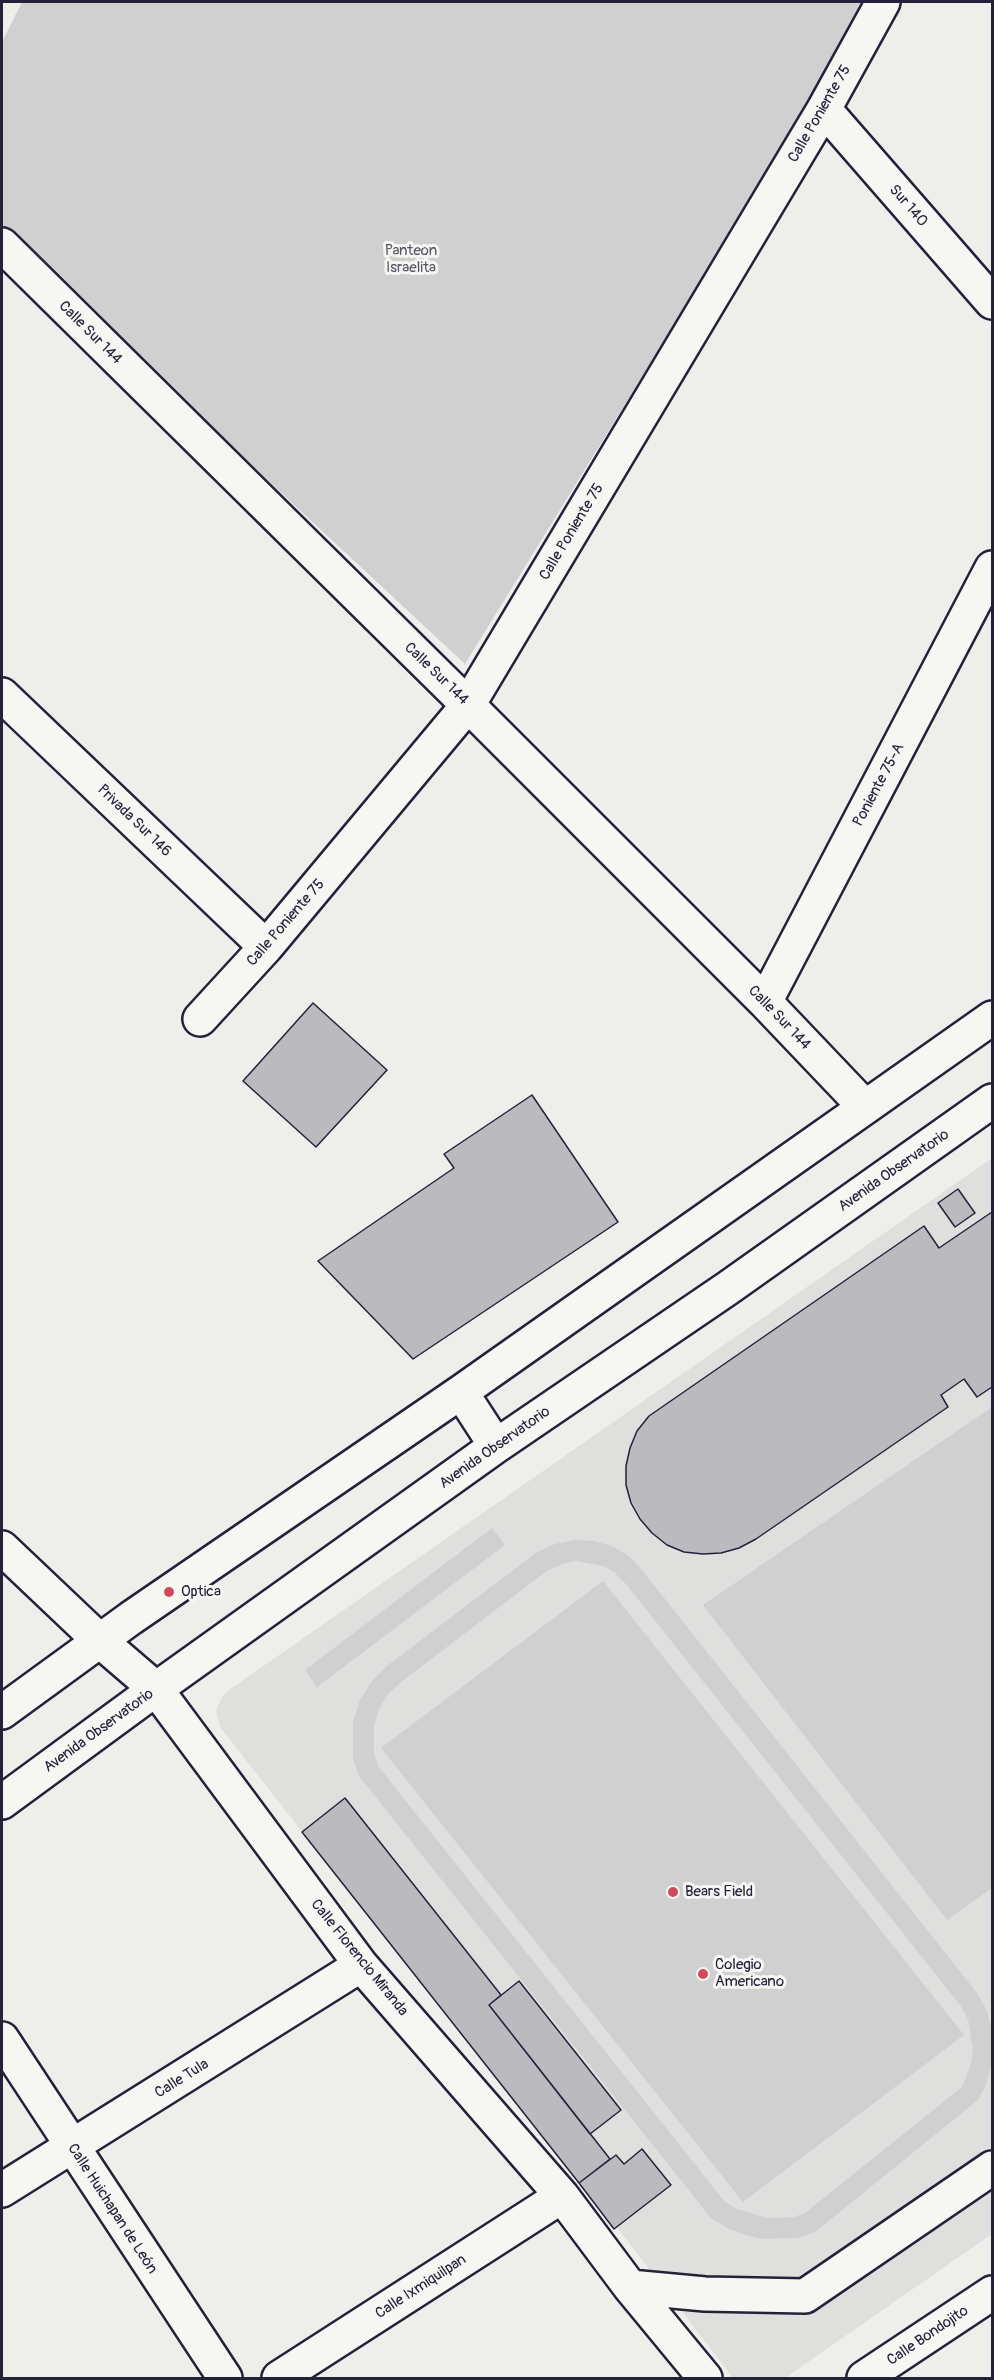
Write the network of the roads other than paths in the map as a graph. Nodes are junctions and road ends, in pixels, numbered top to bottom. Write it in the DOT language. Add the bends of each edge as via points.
graph roads {
  1 [pos="883,2"];
  2 [pos="824,109"];
  3 [pos="2,245"];
  4 [pos="993,302"];
  5 [pos="993,568"];
  6 [pos="2,695"];
  7 [pos="468,705"];
  8 [pos="266,947"];
  9 [pos="765,1002"];
  10 [pos="993,1018"];
  11 [pos="200,1019"];
  12 [pos="993,1101"];
  13 [pos="865,1107"];
  14 [pos="461,1392"];
  15 [pos="496,1446"];
  16 [pos="2,1548"];
  17 [pos="99,1641"];
  18 [pos="156,1689"];
  19 [pos="2,1712"];
  20 [pos="2,1802"];
  21 [pos="361,1965"];
  22 [pos="2,2039"];
  23 [pos="72,2148"];
  24 [pos="993,2168"];
  25 [pos="2,2190"];
  26 [pos="562,2196"];
  27 [pos="630,2287"];
  28 [pos="993,2293"];
  29 [pos="225,2379"];
  30 [pos="279,2379"];
  31 [pos="705,2379"];
  32 [pos="864,2379"];
  1 -- 2 [label="street, Calle Poniente 75"];
  2 -- 4 [label="street, Sur 140"];
  2 -- 7 [label="street, Calle Poniente 75"];
  3 -- 7 [label="street, Calle Sur 144"];
  5 -- 9 [label="street, Poniente 75-A"];
  6 -- 8 [label="street, Privada Sur 146"];
  7 -- 8 [label="street, Calle Poniente 75"];
  7 -- 9 [label="street, Calle Sur 144"];
  8 -- 11 [label="street, Calle Poniente 75"];
  9 -- 13 [label="street, Calle Sur 144"];
  10 -- 13 [label="street"];
  12 -- 15 [label="street, Avenida Observatorio"];
  13 -- 14 [label="street"];
  14 -- 15 [label="street"];
  14 -- 17 [label="street"];
  15 -- 18 [label="street, Avenida Observatorio"];
  16 -- 17 [label="street, Calle Florencio Miranda"];
  17 -- 18 [label="street, Calle Florencio Miranda"];
  17 -- 19 [label="street"];
  18 -- 20 [label="street, Avenida Observatorio"];
  18 -- 21 [label="street, Calle Florencio Miranda"];
  21 -- 23 [label="street, Calle Tula"];
  21 -- 26 [label="street, Calle Florencio Miranda"];
  22 -- 23 [label="street, Calle Huichapan de León"];
  23 -- 25 [label="street, Calle Tula"];
  23 -- 29 [label="street, Calle Huichapan de León"];
  24 -- 27 [label="street" via="805,2296 705,2294"];
  26 -- 27 [label="street, Calle Florencio Miranda"];
  26 -- 30 [label="street, Calle Ixmiquilpan"];
  27 -- 31 [label="street, Calle Florencio Miranda"];
  28 -- 32 [label="street, Calle Bondojito"];
}
